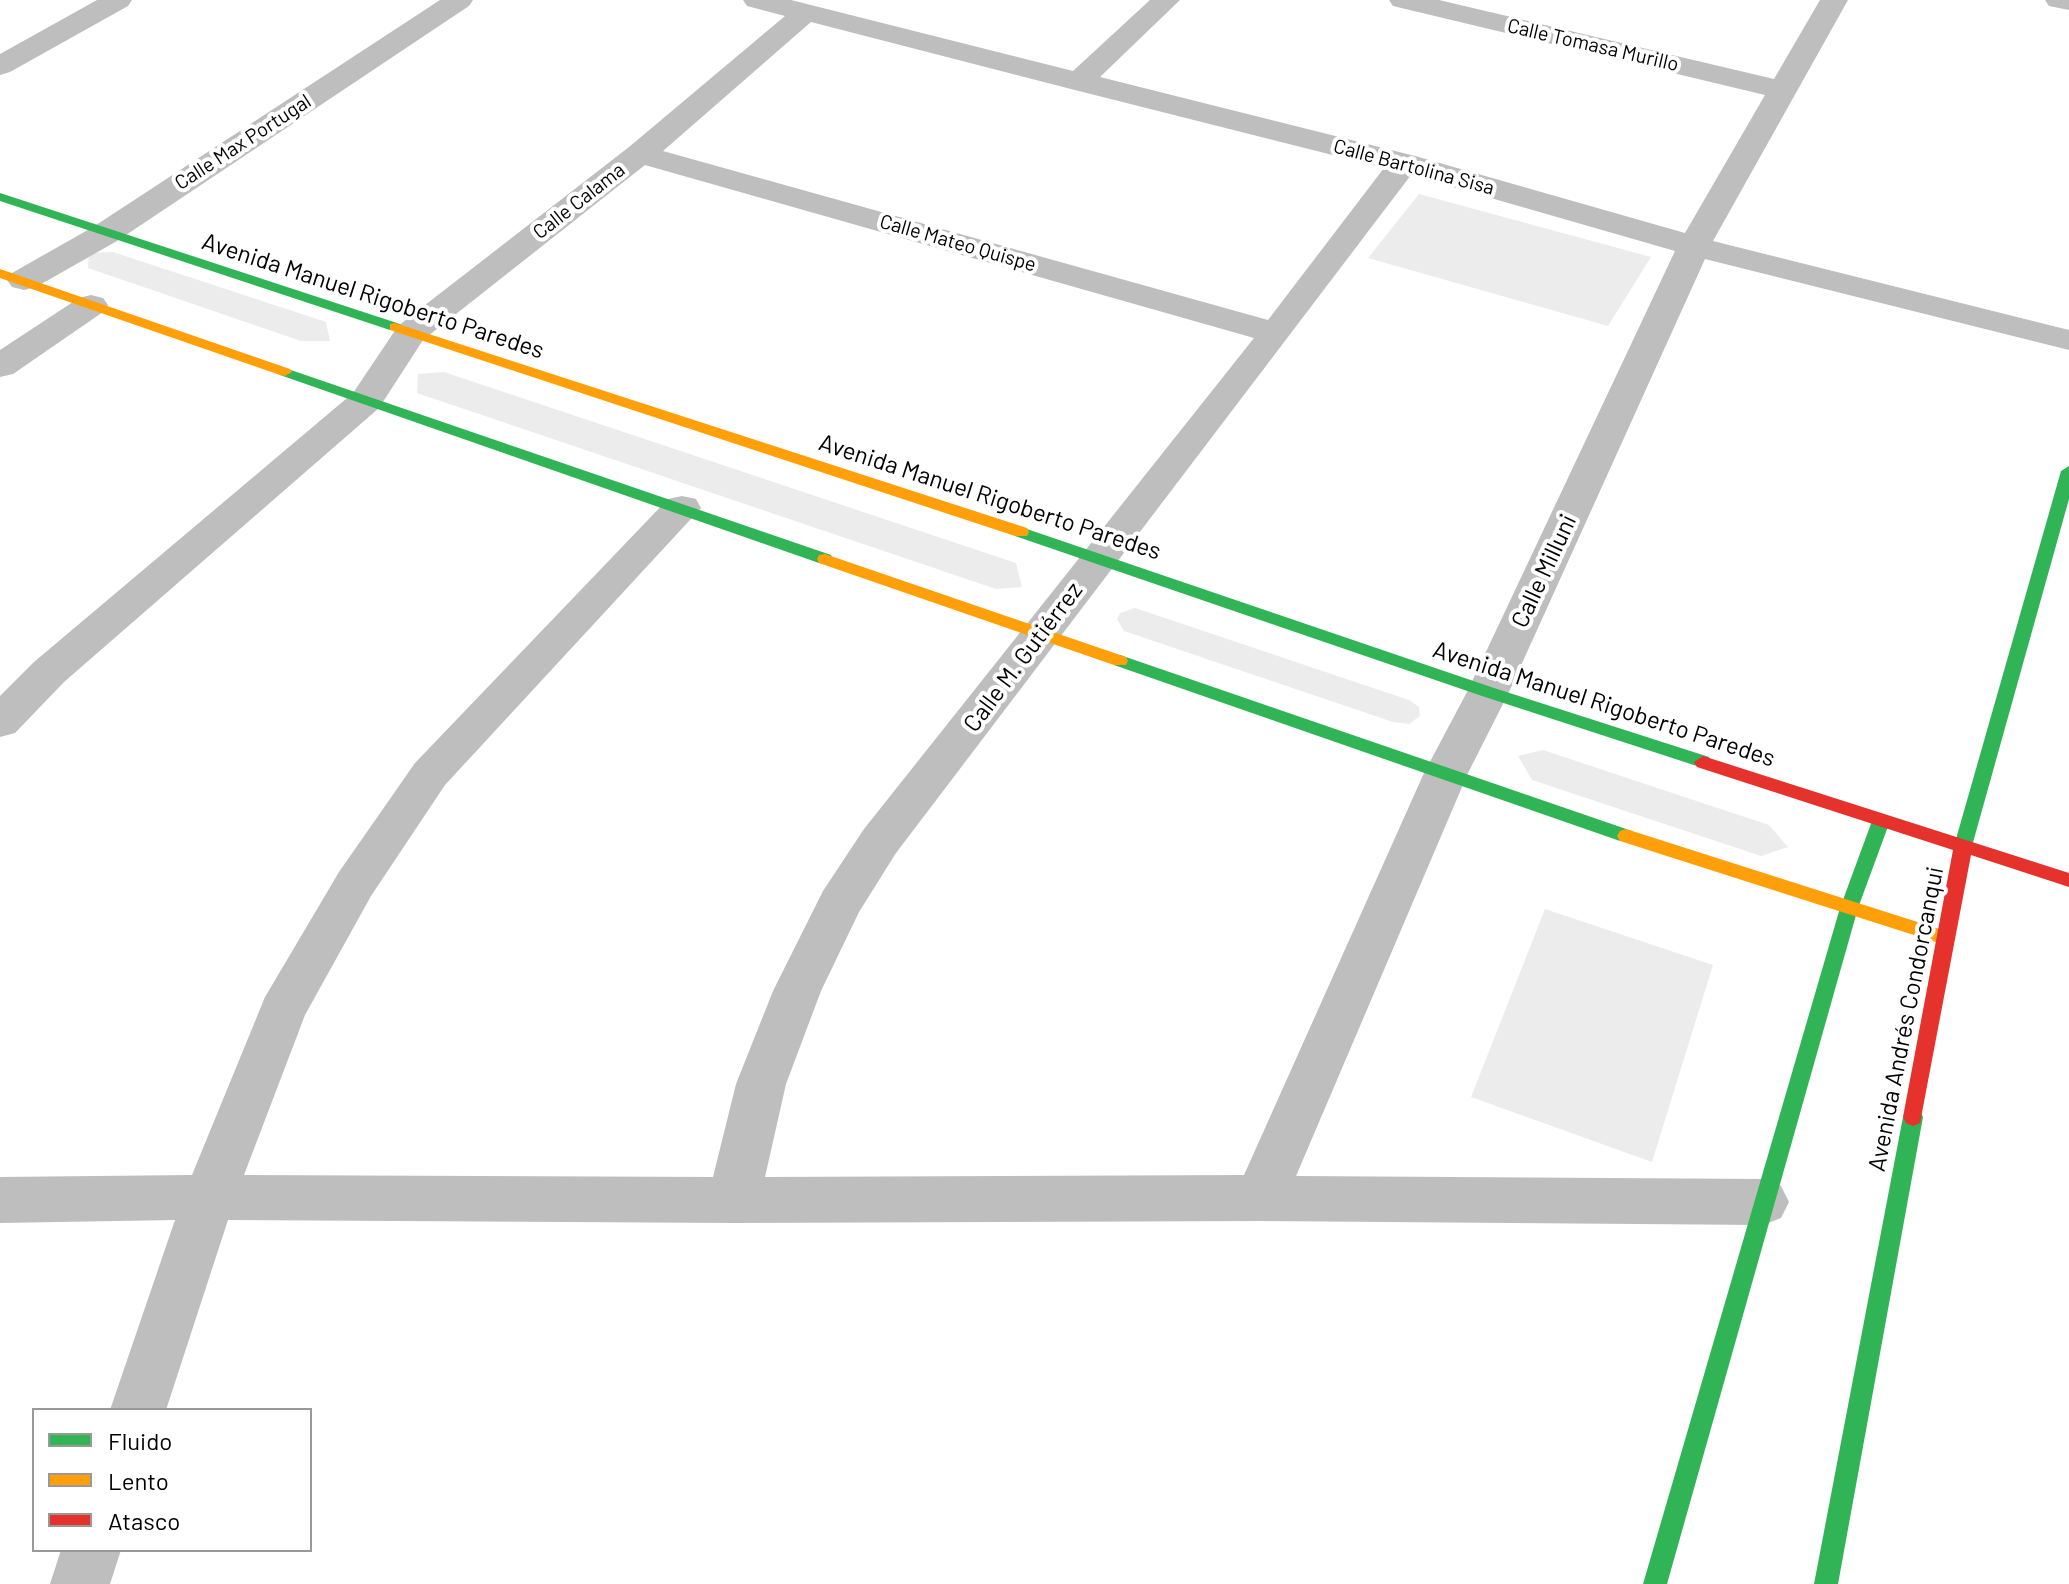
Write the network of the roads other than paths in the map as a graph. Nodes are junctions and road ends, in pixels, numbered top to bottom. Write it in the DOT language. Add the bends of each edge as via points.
graph roads {
  1 [pos="118,0"];
  2 [pos="459,0"];
  3 [pos="757,0"];
  4 [pos="1166,0"];
  5 [pos="1403,0"];
  6 [pos="1834,0"];
  7 [pos="2059,0"];
  8 [pos="2069,2"];
  9 [pos="806,12"];
  10 [pos="0,66"];
  11 [pos="1078,82"];
  12 [pos="1783,90"];
  13 [pos="640,154"];
  14 [pos="1404,163"];
  15 [pos="0,197"];
  16 [pos="105,234"];
  17 [pos="1694,246"];
  18 [pos="12,276"];
  19 [pos="91,305"];
  20 [pos="410,333"];
  21 [pos="1276,333"];
  22 [pos="2069,340"];
  23 [pos="0,366"];
  24 [pos="366,400"];
  25 [pos="2069,471"];
  26 [pos="682,508"];
  27 [pos="1098,557"];
  28 [pos="1044,633"];
  29 [pos="1488,692"];
  30 [pos="0,722"];
  31 [pos="1446,773"];
  32 [pos="1881,821"];
  33 [pos="1963,847"];
  34 [pos="2069,880"];
  35 [pos="1849,908"];
  36 [pos="1945,938"];
  37 [pos="209,1197"];
  38 [pos="1260,1198"];
  39 [pos="0,1200"];
  40 [pos="734,1200"];
  41 [pos="1763,1202"];
  42 [pos="139,1408"];
  43 [pos="90,1552"];
  44 [pos="80,1584"];
  45 [pos="1655,1584"];
  46 [pos="1826,1584"];
  1 -- 10 [label="street"];
  2 -- 16 [label="street, Calle Max Portugal"];
  3 -- 9 [label="street, Calle Bartolina Sisa"];
  4 -- 11 [label="street"];
  5 -- 12 [label="street, Calle Tomasa Murillo"];
  6 -- 12 [label="street, Calle Milluni"];
  7 -- 8 [label="street"];
  9 -- 11 [label="street, Calle Bartolina Sisa"];
  9 -- 13 [label="street, Calle Calama"];
  11 -- 14 [label="street, Calle Bartolina Sisa"];
  12 -- 17 [label="street, Calle Milluni"];
  13 -- 20 [label="street, Calle Calama"];
  13 -- 21 [label="street, Calle Mateo Quispe"];
  14 -- 17 [label="street, Calle Bartolina Sisa"];
  14 -- 21 [label="street, Calle M. Gutiérrez"];
  15 -- 16 [label="street, Avenida Manuel Rigoberto Paredes"];
  16 -- 18 [label="street, Calle Max Portugal"];
  16 -- 20 [label="street, Avenida Manuel Rigoberto Paredes"];
  17 -- 22 [label="street, Calle Bartolina Sisa"];
  17 -- 29 [label="street, Calle Milluni"];
  18 -- 19 [label="street"];
  19 -- 23 [label="street"];
  19 -- 24 [label="street"];
  20 -- 24 [label="street, Calle Calama"];
  20 -- 27 [label="street, Avenida Manuel Rigoberto Paredes"];
  21 -- 27 [label="street, Calle M. Gutiérrez"];
  24 -- 26 [label="street"];
  24 -- 30 [label="street, Calle Calama" via="49,672"];
  25 -- 33 [label="street, Avenida Andrés Condorcanqui"];
  26 -- 28 [label="street"];
  26 -- 37 [label="street" via="430,774 355,884 282,1011"];
  27 -- 28 [label="street, Calle M. Gutiérrez"];
  27 -- 29 [label="street, Avenida Manuel Rigoberto Paredes"];
  28 -- 31 [label="street"];
  28 -- 40 [label="street, Calle M. Gutiérrez" via="880,841 839,904 761,1084"];
  29 -- 31 [label="street, Calle Milluni"];
  29 -- 32 [label="street, Avenida Manuel Rigoberto Paredes"];
  31 -- 35 [label="street"];
  31 -- 38 [label="street, Calle Milluni"];
  32 -- 33 [label="street, Avenida Manuel Rigoberto Paredes"];
  32 -- 35 [label="street"];
  33 -- 34 [label="street, Avenida Manuel Rigoberto Paredes"];
  33 -- 36 [label="street, Avenida Andrés Condorcanqui"];
  35 -- 36 [label="street"];
  35 -- 41 [label="street"];
  36 -- 46 [label="street, Avenida Andrés Condorcanqui"];
  37 -- 39 [label="street"];
  37 -- 40 [label="street"];
  37 -- 42 [label="street"];
  38 -- 40 [label="street"];
  38 -- 41 [label="street"];
  41 -- 45 [label="street"];
  43 -- 44 [label="street"];
}
